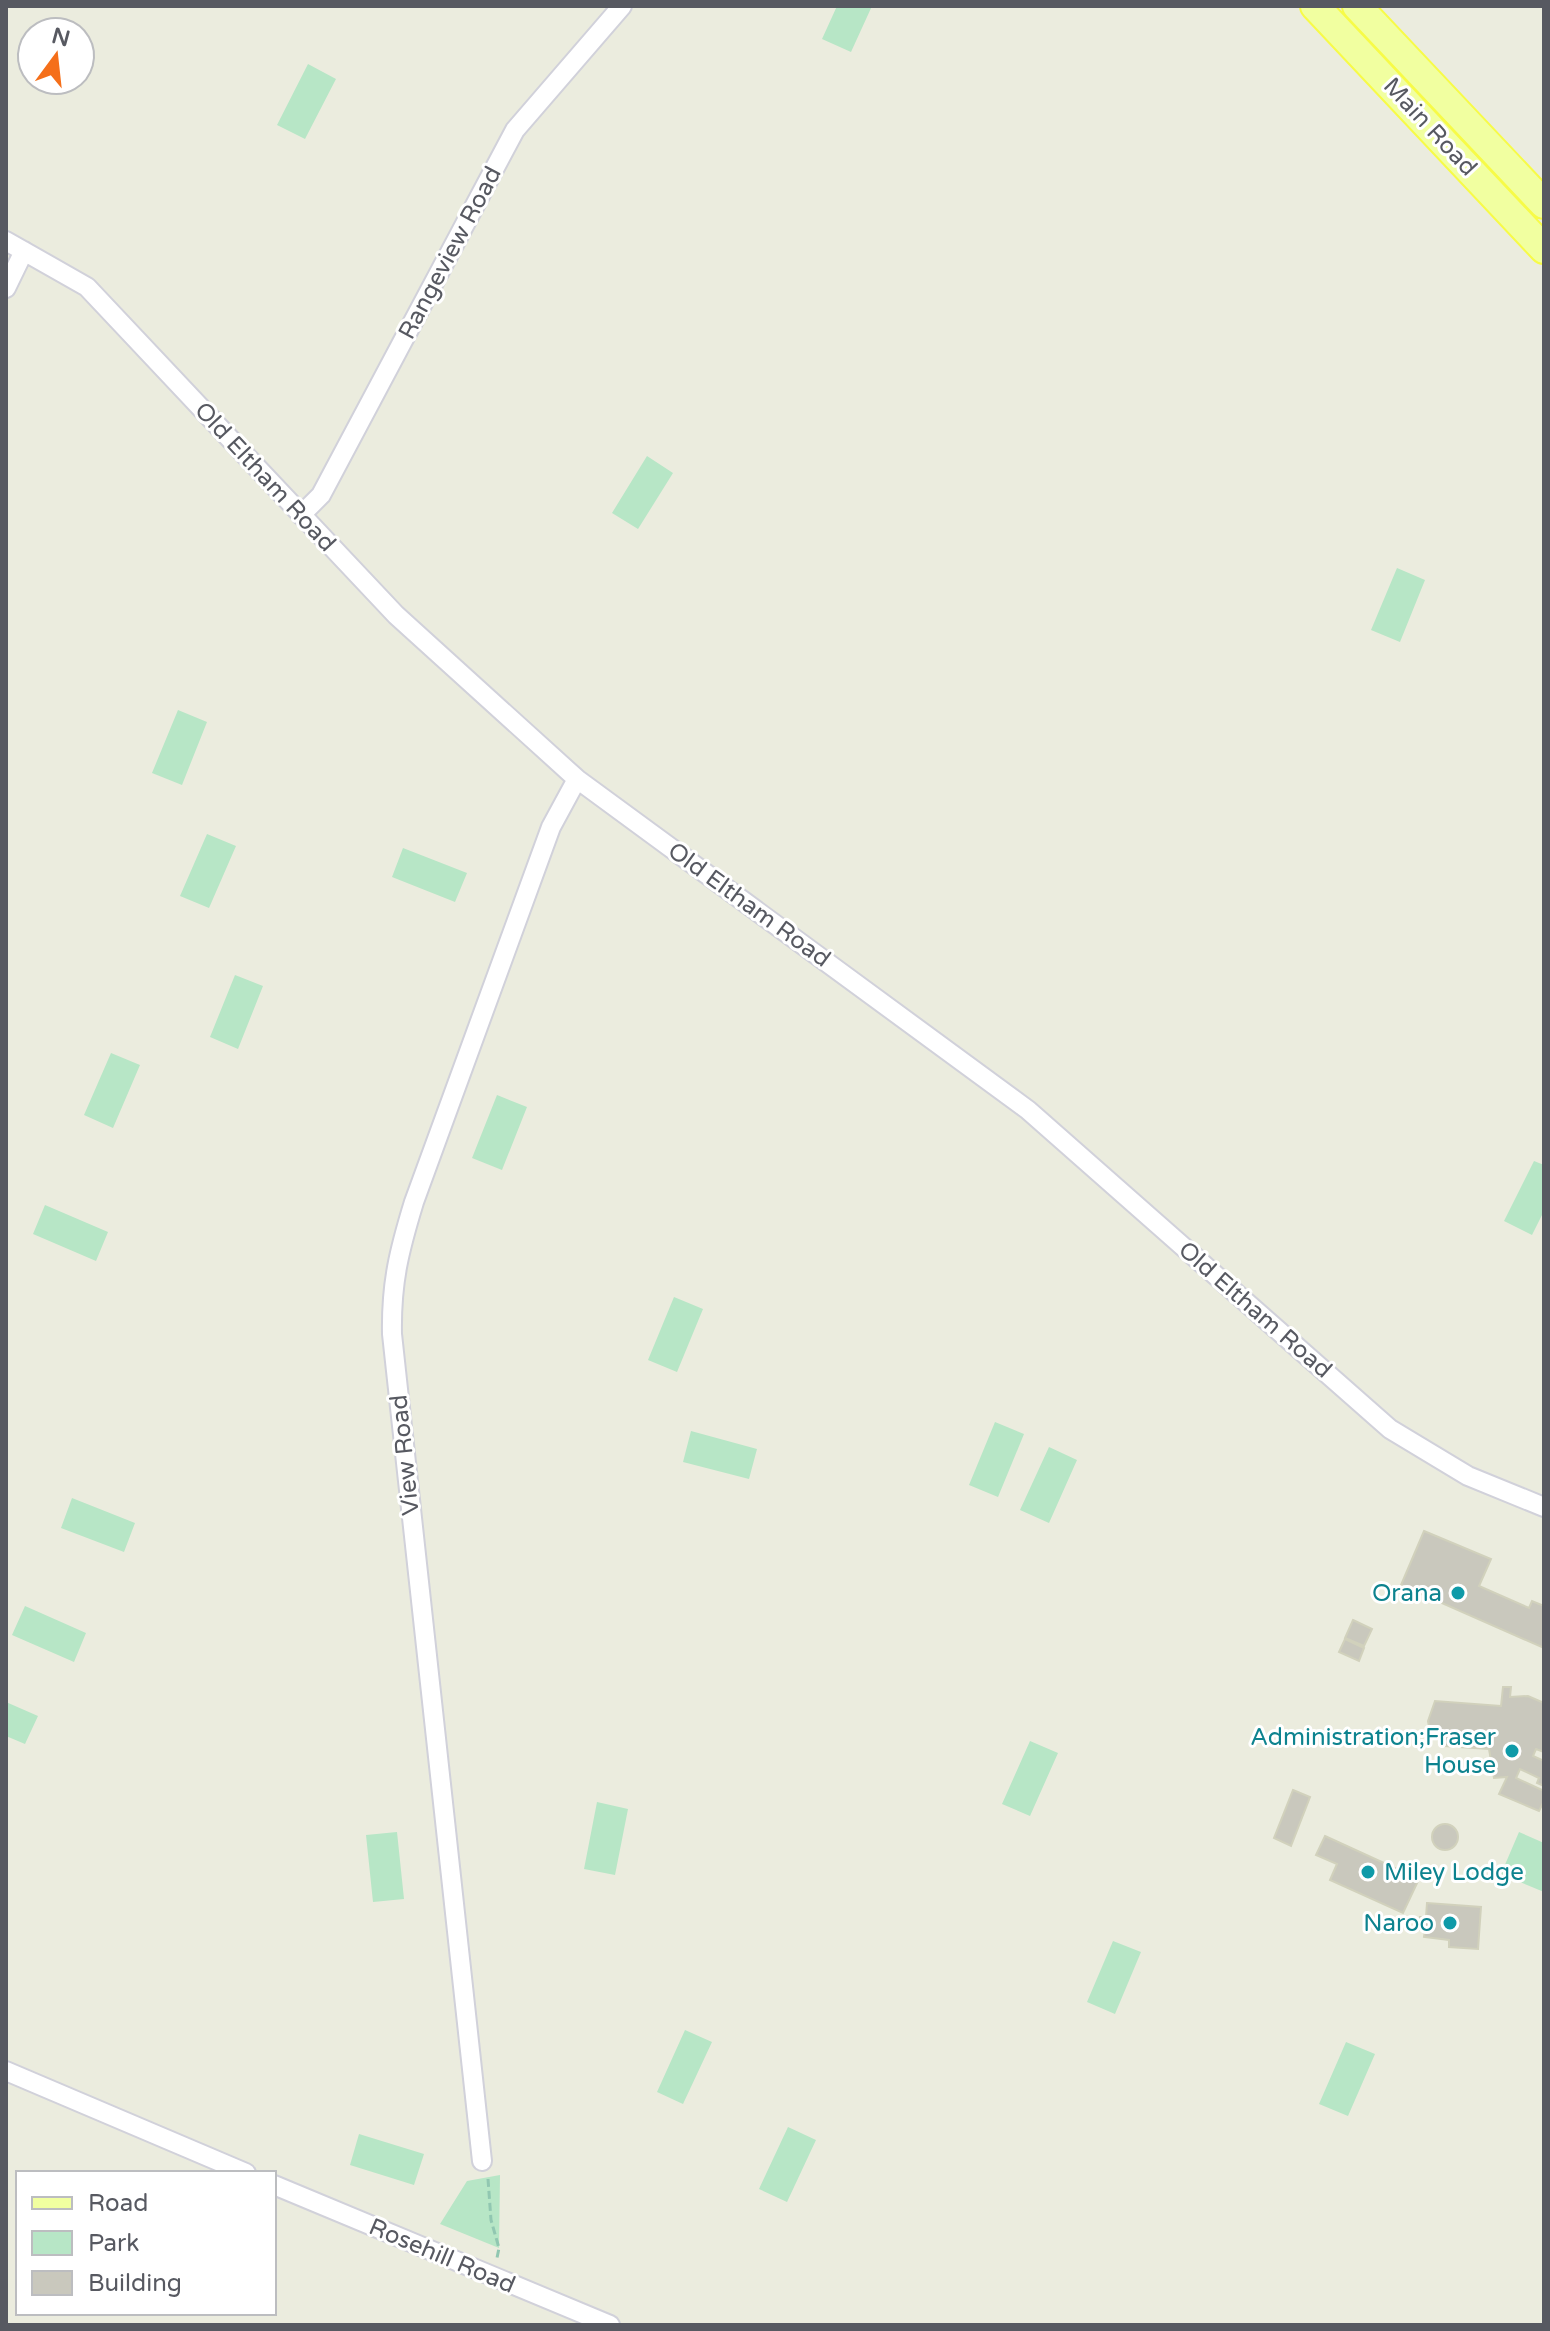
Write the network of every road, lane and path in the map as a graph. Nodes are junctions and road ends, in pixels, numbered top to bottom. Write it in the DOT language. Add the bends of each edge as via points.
graph roads {
  1 [pos="622,6"];
  2 [pos="1315,6"];
  3 [pos="1357,6"];
  4 [pos="1544,204"];
  5 [pos="6,241"];
  6 [pos="1544,249"];
  7 [pos="24,251"];
  8 [pos="6,288"];
  9 [pos="301,515"];
  10 [pos="577,779"];
  11 [pos="1544,1507"];
  12 [pos="6,2071"];
  13 [pos="482,2161"];
  14 [pos="241,2171"];
  15 [pos="276,2186"];
  16 [pos="493,2278"];
  17 [pos="610,2325"];
  1 -- 9 [label="street, Rangeview Road" via="515,130 321,495"];
  2 -- 6 [label="main road, Main Road"];
  3 -- 4 [label="main road, Main Road"];
  5 -- 7 [label="street, Old Eltham Road"];
  7 -- 8 [label="street"];
  7 -- 9 [label="street, Old Eltham Road" via="87,287"];
  9 -- 10 [label="street, Old Eltham Road" via="396,615"];
  10 -- 11 [label="street, Old Eltham Road" via="1028,1110 1390,1429 1468,1476"];
  10 -- 13 [label="street, View Road" via="551,827 414,1202 391,1295"];
  12 -- 14 [label="street"];
  13 -- 16 [label="path" via="499,2248"];
  15 -- 16 [label="street, Rosehill Road"];
  16 -- 17 [label="street, Rosehill Road"];
}
